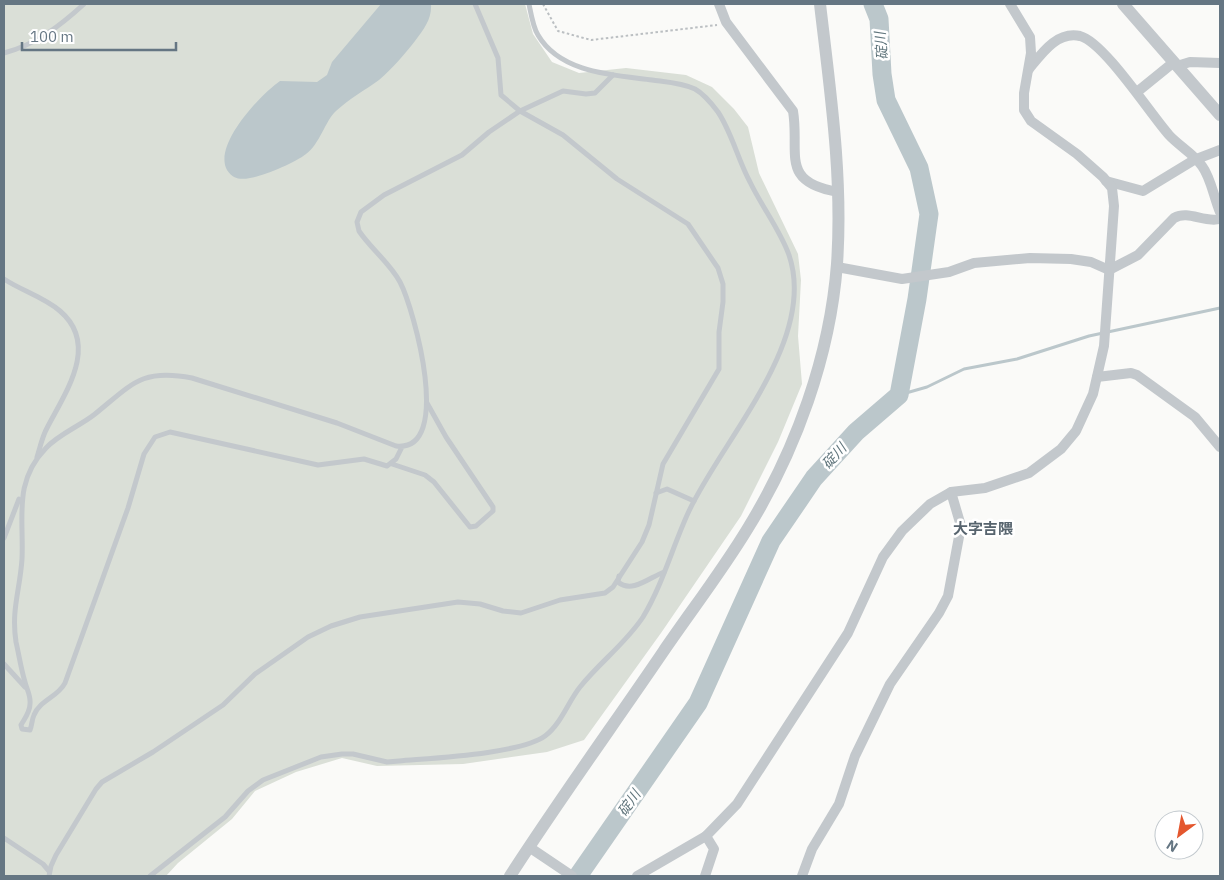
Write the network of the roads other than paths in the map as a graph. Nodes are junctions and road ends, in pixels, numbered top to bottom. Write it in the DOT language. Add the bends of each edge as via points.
graph roads {
  1 [pos="84,4"];
  2 [pos="475,4"];
  3 [pos="529,4"];
  4 [pos="719,4"];
  5 [pos="820,4"];
  6 [pos="1010,4"];
  7 [pos="1122,4"];
  8 [pos="4,53"];
  9 [pos="1220,63"];
  10 [pos="1176,64"];
  11 [pos="1028,70"];
  12 [pos="613,76"];
  13 [pos="1137,92"];
  14 [pos="520,111"];
  15 [pos="1220,115"];
  16 [pos="1220,150"];
  17 [pos="1196,159"];
  18 [pos="1106,181"];
  19 [pos="838,192"];
  20 [pos="1220,212"];
  21 [pos="1220,219"];
  22 [pos="836,267"];
  23 [pos="1109,270"];
  24 [pos="4,279"];
  25 [pos="1097,377"];
  26 [pos="426,402"];
  27 [pos="402,447"];
  28 [pos="1220,447"];
  29 [pos="37,460"];
  30 [pos="392,464"];
  31 [pos="951,492"];
  32 [pos="22,493"];
  33 [pos="656,493"];
  34 [pos="694,501"];
  35 [pos="4,538"];
  36 [pos="664,572"];
  37 [pos="620,576"];
  38 [pos="4,664"];
  39 [pos="28,692"];
  40 [pos="706,836"];
  41 [pos="4,838"];
  42 [pos="529,847"];
  43 [pos="49,874"];
  44 [pos="569,875"];
  45 [pos="150,876"];
  46 [pos="510,876"];
  47 [pos="637,876"];
  48 [pos="705,876"];
  49 [pos="802,876"];
  1 -- 8 [label="lane" via="43,37 18,50"];
  2 -- 14 [label="lane" via="498,58 501,95"];
  3 -- 12 [label="lane" via="537,34 552,54 586,70"];
  4 -- 19 [label="street" via="727,24 793,111 793,152 801,174 812,184"];
  5 -- 19 [label="street" via="837,149"];
  6 -- 11 [label="street" via="1030,37"];
  7 -- 10 [label="street"];
  9 -- 10 [label="street"];
  10 -- 13 [label="street"];
  10 -- 15 [label="street"];
  11 -- 13 [label="street" via="1056,40 1082,37"];
  11 -- 18 [label="street" via="1024,110 1031,121 1077,154"];
  12 -- 14 [label="lane" via="595,93 563,91"];
  12 -- 34 [label="lane" via="675,83 695,89 709,100 719,114 750,184 789,256 794,279 786,334 765,385"];
  13 -- 17 [label="street" via="1170,137"];
  14 -- 26 [label="lane" via="462,155 384,195 361,212 357,222 367,243 399,280 411,308"];
  14 -- 33 [label="lane" via="563,135 617,179 688,224 718,268 723,284 719,369 663,464"];
  16 -- 17 [label="street"];
  17 -- 18 [label="street" via="1143,191"];
  17 -- 20 [label="street" via="1206,173"];
  18 -- 23 [label="street" via="1112,188 1114,206"];
  19 -- 22 [label="street"];
  21 -- 23 [label="street" via="1204,220 1180,214 1138,255"];
  22 -- 23 [label="street" via="902,279 932,275 974,263 1030,258 1091,262"];
  22 -- 42 [label="street" via="820,360 804,411 764,500 742,537"];
  23 -- 25 [label="street" via="1104,346"];
  24 -- 29 [label="lane" via="61,312 78,336 75,370 68,391 46,429"];
  25 -- 28 [label="street" via="1137,375 1194,417"];
  25 -- 31 [label="street" via="1085,414 1061,448 1029,473 985,488"];
  26 -- 27 [label="lane" via="423,428 416,441"];
  26 -- 30 [label="lane" via="493,511 476,526 470,527 434,482 425,475"];
  27 -- 29 [label="lane" via="337,423 192,378 155,374 133,383 46,447"];
  27 -- 30 [label="lane"];
  29 -- 32 [label="lane"];
  30 -- 39 [label="lane" via="359,460 318,465 170,432 155,437 144,454 65,683 60,692 31,713"];
  31 -- 40 [label="street" via="916,517 883,557 848,633 737,804"];
  31 -- 49 [label="street" via="961,526 948,596 890,684 855,756 839,804 812,850"];
  32 -- 35 [label="lane"];
  32 -- 39 [label="lane" via="22,561 13,620"];
  33 -- 34 [label="lane" via="667,489"];
  33 -- 37 [label="lane" via="642,542"];
  34 -- 36 [label="lane"];
  36 -- 37 [label="lane" via="627,587 618,582"];
  36 -- 45 [label="lane" via="641,619 579,688 558,722 544,736 484,753 387,762 353,754 321,757 254,785 225,817"];
  37 -- 43 [label="lane" via="605,592 560,600 521,613 458,602 360,617 308,637 255,674 223,706 102,782 78,817"];
  38 -- 39 [label="lane"];
  40 -- 47 [label="street"];
  40 -- 48 [label="street" via="714,849"];
  41 -- 43 [label="lane" via="30,854"];
  42 -- 44 [label="street"];
  42 -- 46 [label="street"];
}
